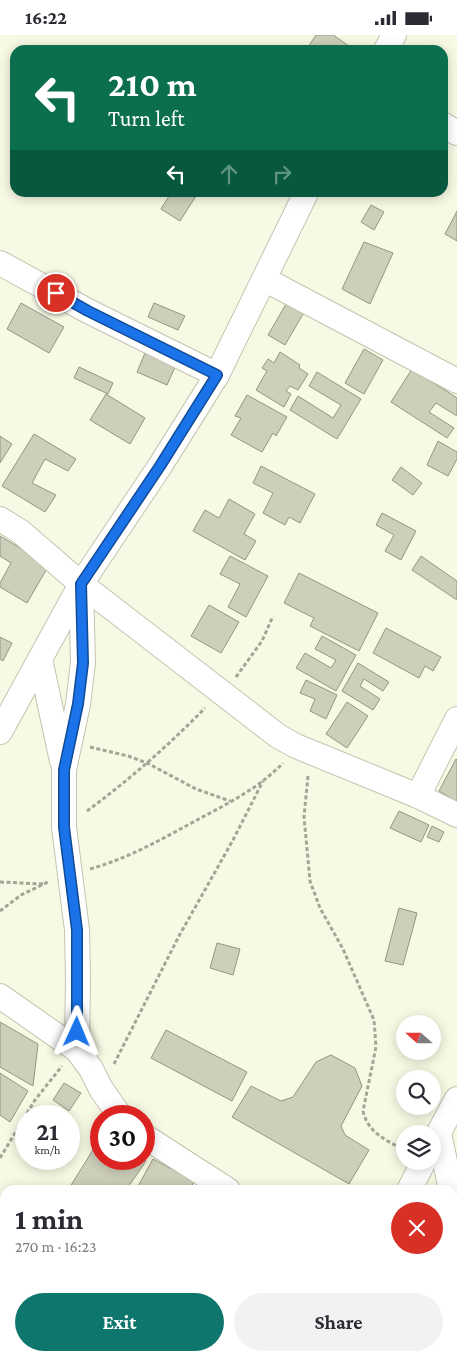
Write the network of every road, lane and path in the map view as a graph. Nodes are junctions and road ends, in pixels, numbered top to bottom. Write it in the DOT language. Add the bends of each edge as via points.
graph roads {
  1 [pos="304,197"];
  2 [pos="0,263"];
  3 [pos="264,279"];
  4 [pos="217,375"];
  5 [pos="457,381"];
  6 [pos="0,519"];
  7 [pos="81,584"];
  8 [pos="273,616"];
  9 [pos="40,659"];
  10 [pos="221,692"];
  11 [pos="457,719"];
  12 [pos="0,732"];
  13 [pos="69,743"];
  14 [pos="304,750"];
  15 [pos="147,763"];
  16 [pos="64,770"];
  17 [pos="263,781"];
  18 [pos="418,796"];
  19 [pos="231,801"];
  20 [pos="457,815"];
  21 [pos="64,827"];
  22 [pos="70,875"];
  23 [pos="0,882"];
  24 [pos="43,883"];
  25 [pos="0,911"];
  26 [pos="0,996"];
  27 [pos="77,1050"];
  28 [pos="101,1089"];
  29 [pos="457,1099"];
  30 [pos="112,1105"];
  31 [pos="441,1129"];
  32 [pos="155,1143"];
  33 [pos="396,1146"];
  34 [pos="441,1156"];
  35 [pos="0,1158"];
  36 [pos="419,1170"];
  37 [pos="220,1185"];
  38 [pos="412,1185"];
  39 [pos="450,1185"];
  1 -- 3 [label="street"];
  2 -- 4 [label="street"];
  3 -- 4 [label="street"];
  3 -- 5 [label="street"];
  4 -- 7 [label="street"];
  6 -- 7 [label="street" via="21,532"];
  7 -- 9 [label="street"];
  7 -- 10 [label="street"];
  7 -- 13 [label="street" via="83,663"];
  8 -- 10 [label="path" via="251,659"];
  9 -- 12 [label="street"];
  9 -- 16 [label="street"];
  10 -- 14 [label="street" via="278,736"];
  10 -- 15 [label="path"];
  11 -- 18 [label="street"];
  13 -- 15 [label="path" via="119,753"];
  13 -- 16 [label="street"];
  14 -- 17 [label="path"];
  14 -- 18 [label="street"];
  14 -- 33 [label="path" via="307,784 304,817 310,881 374,1020 376,1047 363,1111 373,1131"];
  15 -- 19 [label="path" via="196,789"];
  15 -- 21 [label="path"];
  16 -- 21 [label="street"];
  17 -- 19 [label="path"];
  17 -- 28 [label="path" via="179,935"];
  18 -- 20 [label="street"];
  19 -- 22 [label="path" via="142,850"];
  21 -- 22 [label="street"];
  22 -- 24 [label="path"];
  22 -- 27 [label="street" via="77,930"];
  23 -- 24 [label="path"];
  24 -- 25 [label="path"];
  26 -- 27 [label="street"];
  27 -- 28 [label="street"];
  27 -- 35 [label="path" via="49,1080"];
  28 -- 30 [label="street"];
  29 -- 31 [label="street"];
  32 -- 37 [label="street"];
  34 -- 39 [label="street"];
  36 -- 38 [label="street"];
}
